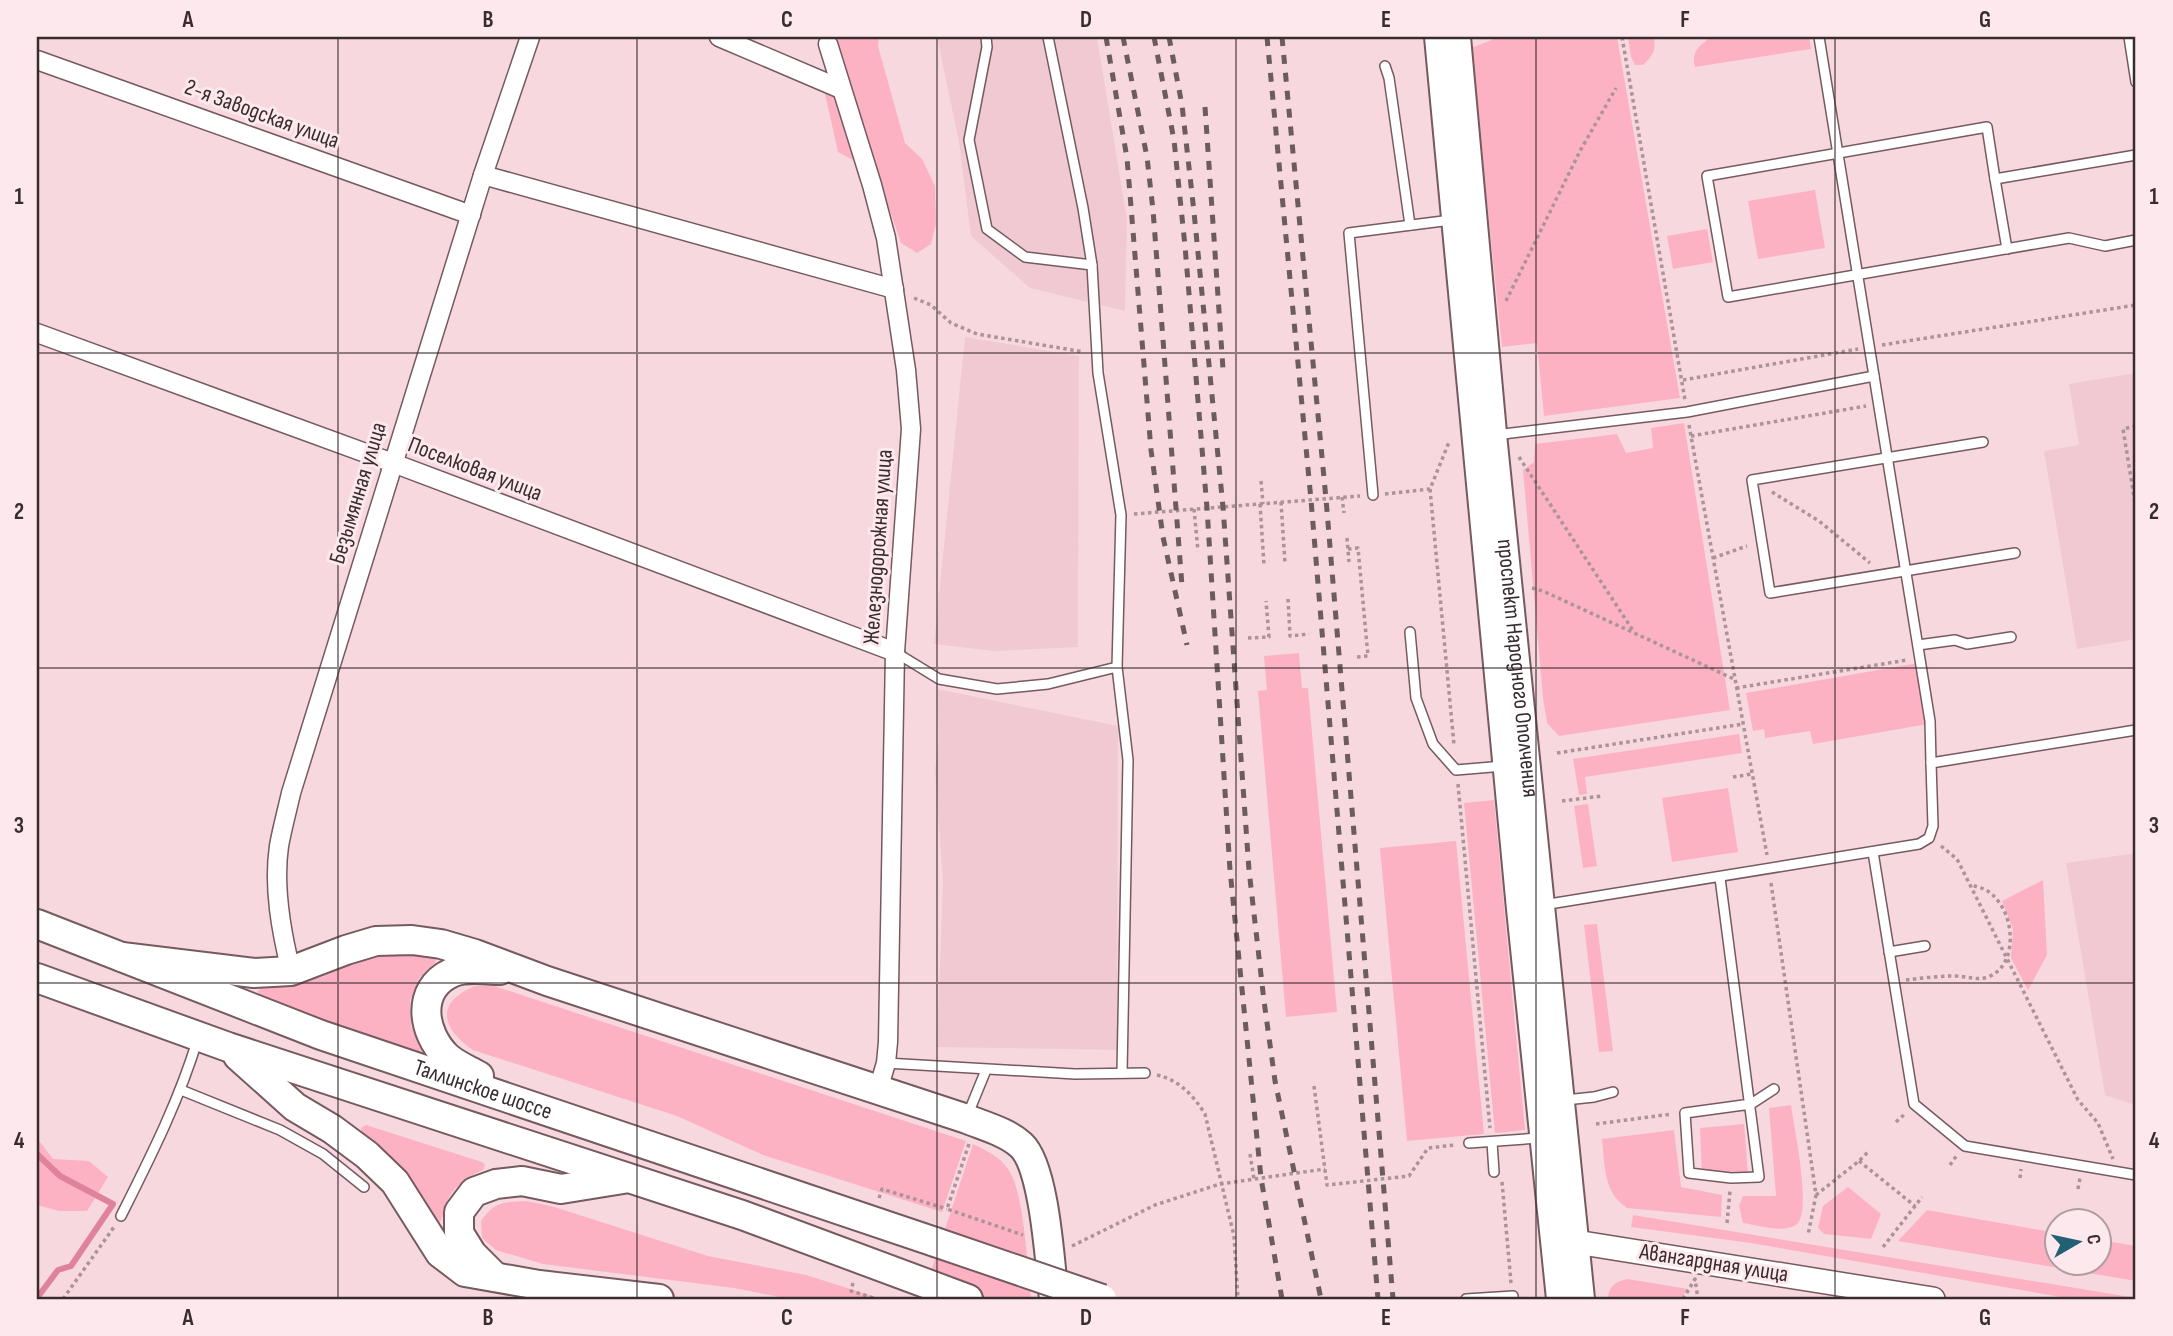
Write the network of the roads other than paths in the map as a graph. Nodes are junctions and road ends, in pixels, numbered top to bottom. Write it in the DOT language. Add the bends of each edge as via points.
graph roads {
  1 [pos="530,37"];
  2 [pos="719,37"];
  3 [pos="986,37"];
  4 [pos="1048,37"];
  5 [pos="1437,37"];
  6 [pos="1458,37"];
  7 [pos="1819,37"];
  8 [pos="2129,37"];
  9 [pos="827,40"];
  10 [pos="37,60"];
  11 [pos="1385,66"];
  12 [pos="2136,82"];
  13 [pos="841,89"];
  14 [pos="1838,153"];
  15 [pos="2136,155"];
  16 [pos="483,175"];
  17 [pos="1995,178"];
  18 [pos="471,215"];
  19 [pos="1454,219"];
  20 [pos="1410,225"];
  21 [pos="2136,240"];
  22 [pos="2007,249"];
  23 [pos="1092,265"];
  24 [pos="1857,274"];
  25 [pos="894,289"];
  26 [pos="37,333"];
  27 [pos="1874,376"];
  28 [pos="1494,435"];
  29 [pos="1983,442"];
  30 [pos="1887,459"];
  31 [pos="393,463"];
  32 [pos="1373,495"];
  33 [pos="2015,553"];
  34 [pos="1905,571"];
  35 [pos="1410,632"];
  36 [pos="2011,637"];
  37 [pos="1917,645"];
  38 [pos="895,652"];
  39 [pos="1117,667"];
  40 [pos="2136,730"];
  41 [pos="1931,763"];
  42 [pos="1506,766"];
  43 [pos="1873,852"];
  44 [pos="1720,878"];
  45 [pos="1543,905"];
  46 [pos="37,923"];
  47 [pos="1925,946"];
  48 [pos="1889,952"];
  49 [pos="122,957"];
  50 [pos="291,971"];
  51 [pos="519,971"];
  52 [pos="37,978"];
  53 [pos="199,1037"];
  54 [pos="228,1047"];
  55 [pos="986,1070"];
  56 [pos="1122,1073"];
  57 [pos="1146,1073"];
  58 [pos="882,1077"];
  59 [pos="1774,1089"];
  60 [pos="181,1090"];
  61 [pos="1613,1092"];
  62 [pos="1563,1100"];
  63 [pos="1751,1104"];
  64 [pos="537,1108"];
  65 [pos="969,1128"];
  66 [pos="1544,1138"];
  67 [pos="1492,1142"];
  68 [pos="1469,1143"];
  69 [pos="1494,1172"];
  70 [pos="2136,1175"];
  71 [pos="630,1178"];
  72 [pos="364,1187"];
  73 [pos="121,1216"];
  74 [pos="1566,1240"];
  75 [pos="496,1278"];
  76 [pos="1513,1298"];
  77 [pos="659,1299"];
  78 [pos="968,1299"];
  79 [pos="1054,1299"];
  80 [pos="1102,1299"];
  81 [pos="1466,1299"];
  82 [pos="1559,1299"];
  83 [pos="1582,1299"];
  84 [pos="1929,1299"];
  1 -- 16 [label="street, Безымянная улица"];
  2 -- 13 [label="street"];
  3 -- 23 [label="lane" via="988,47 969,140 987,229 1025,257"];
  4 -- 23 [label="lane"];
  5 -- 19 [label="main road, проспект Народного Ополчения"];
  6 -- 28 [label="main road, проспект Народного Ополчения"];
  7 -- 14 [label="lane"];
  8 -- 12 [label="lane"];
  9 -- 13 [label="street, Железнодорожная улица"];
  10 -- 18 [label="street, 2-я Заводская улица"];
  11 -- 20 [label="lane"];
  13 -- 25 [label="street, Железнодорожная улица" via="872,185"];
  14 -- 17 [label="lane" via="1987,127"];
  14 -- 24 [label="lane"];
  14 -- 24 [label="lane" via="1707,176 1728,297"];
  15 -- 17 [label="lane"];
  16 -- 18 [label="street, Безымянная улица"];
  16 -- 25 [label="street"];
  17 -- 22 [label="lane"];
  18 -- 31 [label="street, Безымянная улица"];
  19 -- 20 [label="lane"];
  19 -- 42 [label="main road, проспект Народного Ополчения"];
  20 -- 32 [label="lane" via="1349,233"];
  21 -- 22 [label="lane" via="2105,246 2069,238"];
  22 -- 24 [label="lane"];
  23 -- 39 [label="lane" via="1098,373 1121,515"];
  24 -- 27 [label="lane"];
  25 -- 38 [label="street, Железнодорожная улица" via="911,429"];
  26 -- 31 [label="street, Поселковая улица"];
  27 -- 28 [label="lane" via="1687,412"];
  27 -- 30 [label="lane"];
  28 -- 45 [label="main road, проспект Народного Ополчения"];
  29 -- 30 [label="lane"];
  30 -- 34 [label="lane"];
  30 -- 34 [label="lane" via="1752,480 1770,593"];
  31 -- 38 [label="street, Поселковая улица"];
  31 -- 50 [label="street, Безымянная улица" via="291,793 279,849 277,888"];
  33 -- 34 [label="lane"];
  34 -- 37 [label="lane"];
  35 -- 42 [label="lane" via="1416,698 1433,744 1457,770"];
  36 -- 37 [label="lane"];
  37 -- 41 [label="lane" via="1930,721"];
  38 -- 39 [label="lane" via="939,679 997,689 1048,684"];
  38 -- 58 [label="street, Железнодорожная улица"];
  39 -- 56 [label="lane" via="1128,760"];
  40 -- 41 [label="lane"];
  41 -- 43 [label="lane" via="1933,826 1929,838"];
  42 -- 66 [label="main road, проспект Народного Ополчения"];
  43 -- 44 [label="lane"];
  43 -- 48 [label="lane"];
  44 -- 45 [label="lane"];
  44 -- 63 [label="lane"];
  45 -- 62 [label="main road, проспект Народного Ополчения"];
  46 -- 49 [label="main road, Таллинское шоссе"];
  47 -- 48 [label="lane"];
  48 -- 70 [label="lane" via="1914,1104 1965,1146"];
  49 -- 50 [label="main road" via="233,971"];
  49 -- 64 [label="main road, Таллинское шоссе" via="321,1035"];
  50 -- 51 [label="main road" via="376,941 412,940 475,954"];
  51 -- 58 [label="main road"];
  51 -- 64 [label="main road" via="451,973 435,986 427,1002 426,1024 448,1058"];
  52 -- 53 [label="main road, Таллинское шоссе"];
  53 -- 54 [label="main road, Таллинское шоссе"];
  53 -- 60 [label="lane"];
  54 -- 71 [label="main road, Таллинское шоссе"];
  54 -- 75 [label="main road" via="295,1108 332,1129 395,1182 440,1253 465,1272"];
  55 -- 56 [label="lane"];
  55 -- 58 [label="lane"];
  55 -- 65 [label="lane"];
  56 -- 57 [label="lane"];
  58 -- 65 [label="main road"];
  59 -- 63 [label="lane"];
  60 -- 72 [label="lane" via="280,1130 323,1154"];
  60 -- 73 [label="lane"];
  61 -- 62 [label="lane"];
  62 -- 74 [label="main road, проспект Народного Ополчения"];
  63 -- 63 [label="lane" via="1759,1177 1689,1173 1685,1113"];
  64 -- 80 [label="main road, Таллинское шоссе, bridge"];
  65 -- 79 [label="main road" via="998,1131 1022,1145 1035,1166 1038,1244"];
  66 -- 67 [label="lane"];
  66 -- 74 [label="main road, проспект Народного Ополчения"];
  67 -- 68 [label="lane"];
  67 -- 69 [label="lane"];
  71 -- 75 [label="main road" via="561,1189 522,1181 474,1192 459,1212 459,1233 471,1254"];
  71 -- 78 [label="main road, Таллинское шоссе"];
  74 -- 82 [label="main road, проспект Народного Ополчения"];
  74 -- 83 [label="main road, проспект Народного Ополчения"];
  74 -- 84 [label="street, Авангардная улица"];
  75 -- 77 [label="main road"];
  76 -- 81 [label="lane"];
}
